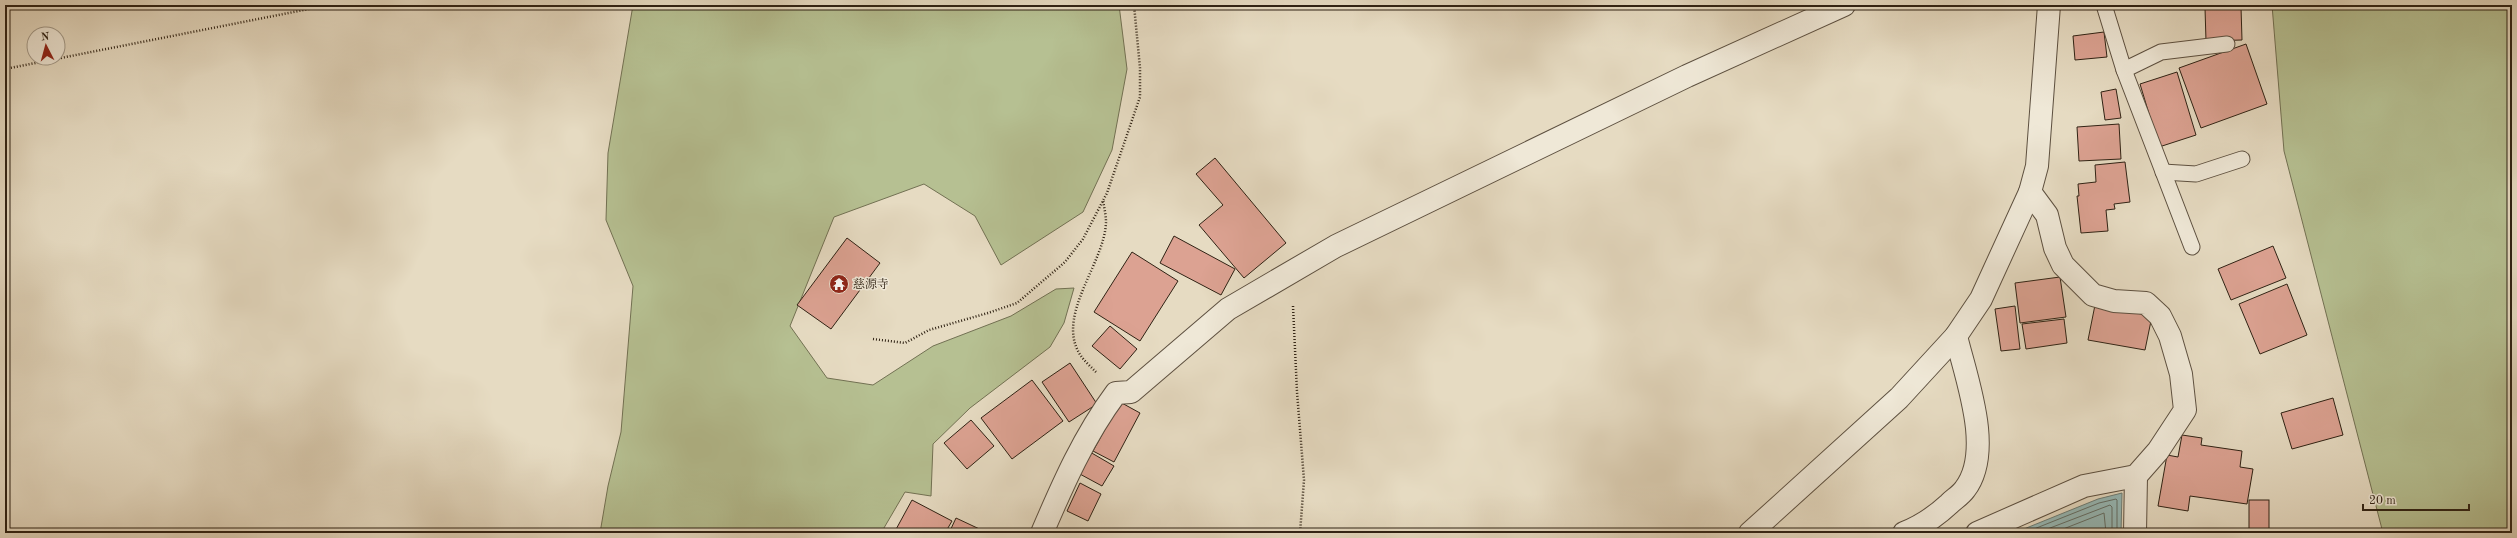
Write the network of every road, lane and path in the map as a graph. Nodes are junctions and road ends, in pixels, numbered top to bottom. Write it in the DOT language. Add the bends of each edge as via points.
graph roads {
  1 [pos="329,5"];
  2 [pos="1134,5"];
  3 [pos="1844,5"];
  4 [pos="2049,5"];
  5 [pos="2104,5"];
  6 [pos="2227,44"];
  7 [pos="5,69"];
  8 [pos="2124,70"];
  9 [pos="2242,158"];
  10 [pos="2163,172"];
  11 [pos="2030,192"];
  12 [pos="1102,200"];
  13 [pos="2192,247"];
  14 [pos="1299,268"];
  15 [pos="1956,336"];
  16 [pos="873,338"];
  17 [pos="1116,393"];
  18 [pos="2136,476"];
  19 [pos="1917,531"];
  20 [pos="1042,533"];
  21 [pos="1300,533"];
  22 [pos="1750,533"];
  23 [pos="1977,533"];
  24 [pos="2135,533"];
  1 -- 7 [label="path"];
  2 -- 12 [label="path" via="1140,97 1119,162"];
  3 -- 14 [label="street" via="1542,146 1336,246"];
  4 -- 11 [label="street" via="2037,166"];
  5 -- 8 [label="lane"];
  6 -- 8 [label="lane" via="2161,52"];
  8 -- 10 [label="lane"];
  9 -- 10 [label="lane" via="2196,174"];
  10 -- 13 [label="lane"];
  11 -- 15 [label="street" via="1981,299"];
  11 -- 18 [label="street" via="2046,215 2055,248 2063,265 2076,279 2093,295 2114,301 2146,303 2160,316 2170,336 2181,374 2185,410 2158,451"];
  12 -- 16 [label="path" via="1083,239 1065,262 1017,303 929,330 904,343"];
  12 -- 17 [label="path" via="1106,222 1093,266 1082,290 1073,332 1078,351"];
  14 -- 17 [label="street" via="1228,309 1130,392"];
  14 -- 21 [label="path" via="1293,298 1304,480"];
  15 -- 19 [label="street" via="1972,397 1977,430 1977,463 1965,489"];
  15 -- 22 [label="street" via="1899,398"];
  17 -- 20 [label="street" via="1094,423"];
  18 -- 23 [label="street" via="2084,486"];
  18 -- 24 [label="street"];
}
